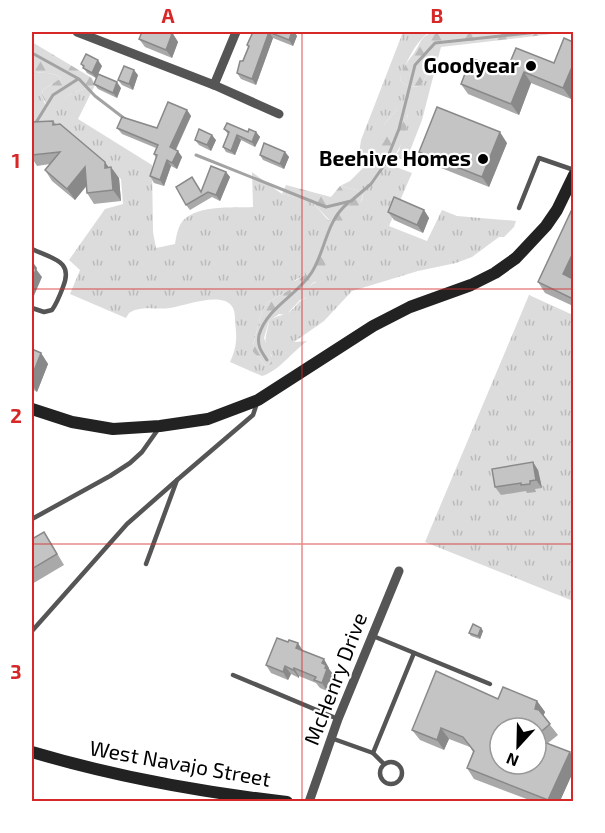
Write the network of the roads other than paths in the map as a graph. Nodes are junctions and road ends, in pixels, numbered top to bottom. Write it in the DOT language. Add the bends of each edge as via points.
graph roads {
  1 [pos="77,32"];
  2 [pos="236,32"];
  3 [pos="214,86"];
  4 [pos="279,114"];
  5 [pos="573,173"];
  6 [pos="570,191"];
  7 [pos="519,208"];
  8 [pos="32,249"];
  9 [pos="32,308"];
  10 [pos="258,400"];
  11 [pos="32,409"];
  12 [pos="160,426"];
  13 [pos="177,480"];
  14 [pos="32,519"];
  15 [pos="146,564"];
  16 [pos="399,571"];
  17 [pos="32,631"];
  18 [pos="371,636"];
  19 [pos="414,653"];
  20 [pos="233,675"];
  21 [pos="490,684"];
  22 [pos="338,719"];
  23 [pos="331,738"];
  24 [pos="32,752"];
  25 [pos="373,753"];
  26 [pos="384,764"];
  27 [pos="287,801"];
  28 [pos="309,801"];
  1 -- 3 [label="street"];
  2 -- 3 [label="street"];
  3 -- 4 [label="street"];
  5 -- 6 [label="main road"];
  5 -- 7 [label="lane" via="539,158"];
  6 -- 10 [label="main road" via="546,226 516,258 495,273 373,326"];
  8 -- 9 [label="lane" via="61,263 67,277 52,310"];
  10 -- 12 [label="main road" via="208,419"];
  10 -- 13 [label="lane" via="253,415"];
  11 -- 12 [label="main road" via="72,422 113,429"];
  12 -- 14 [label="lane" via="130,463"];
  13 -- 15 [label="lane"];
  13 -- 17 [label="lane" via="127,524"];
  16 -- 18 [label="street, McHenry Drive"];
  18 -- 19 [label="lane"];
  18 -- 22 [label="street, McHenry Drive"];
  19 -- 21 [label="lane"];
  19 -- 25 [label="lane"];
  20 -- 22 [label="lane"];
  22 -- 23 [label="street, McHenry Drive"];
  23 -- 25 [label="lane"];
  23 -- 28 [label="street, McHenry Drive"];
  24 -- 27 [label="main road, West Navajo Street" via="142,781"];
  25 -- 26 [label="lane"];
  26 -- 26 [label="lane" via="393,761 401,767 399,781 390,784 381,778"];
}
